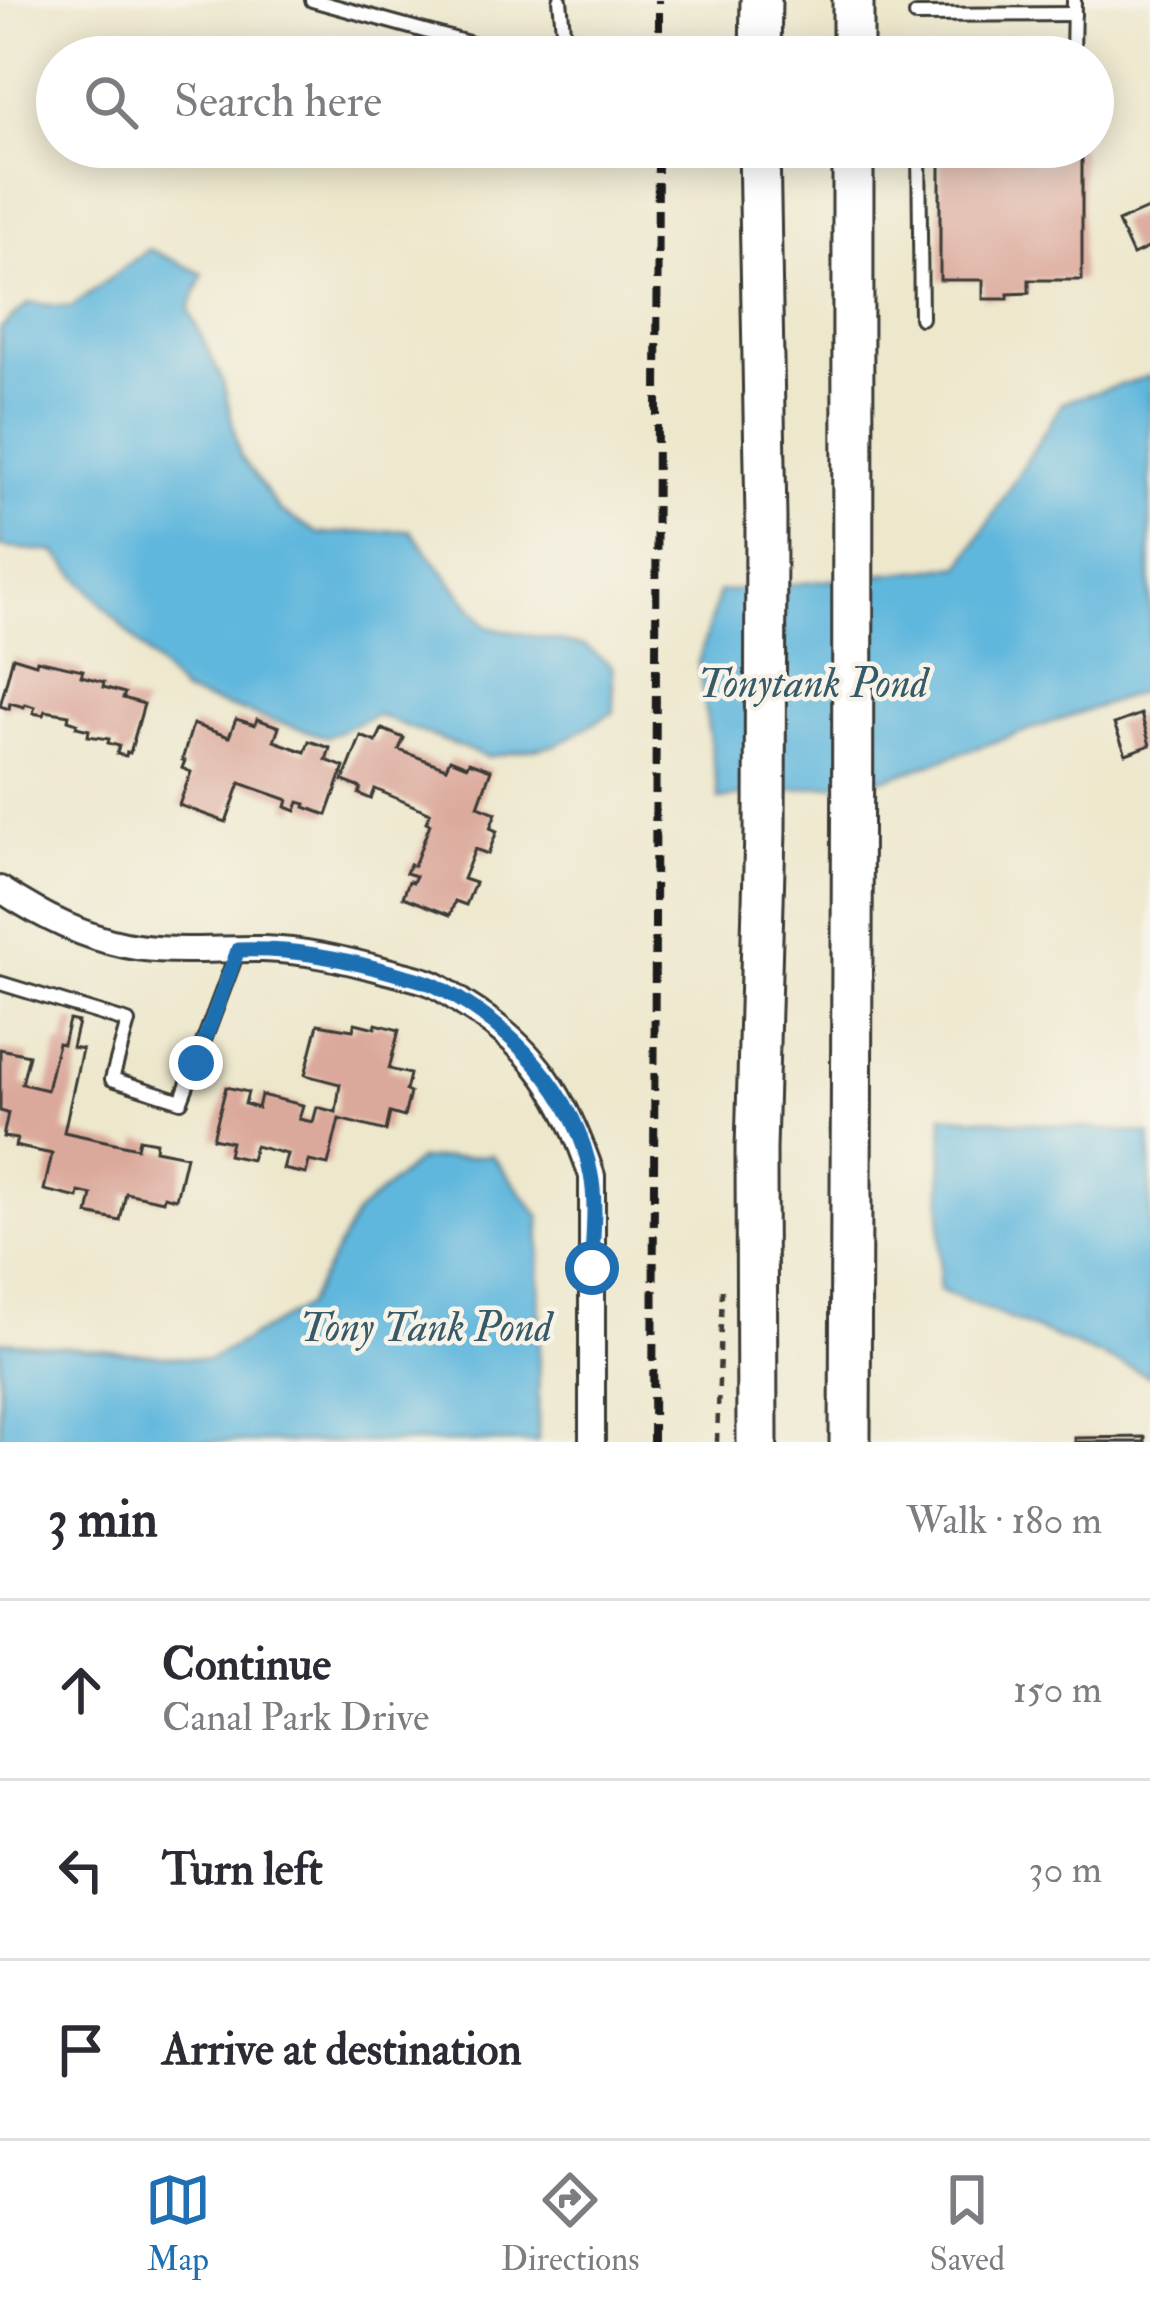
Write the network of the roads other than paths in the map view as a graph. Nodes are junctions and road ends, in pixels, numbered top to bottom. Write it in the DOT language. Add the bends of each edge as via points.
graph roads {
  1 [pos="312,0"];
  2 [pos="560,0"];
  3 [pos="760,0"];
  4 [pos="853,0"];
  5 [pos="1074,7"];
  6 [pos="916,15"];
  7 [pos="443,36"];
  8 [pos="561,36"];
  9 [pos="760,36"];
  10 [pos="853,36"];
  11 [pos="759,168"];
  12 [pos="854,168"];
  13 [pos="919,168"];
  14 [pos="920,318"];
  15 [pos="0,890"];
  16 [pos="238,950"];
  17 [pos="0,983"];
  18 [pos="592,1442"];
  19 [pos="758,1442"];
  20 [pos="850,1442"];
  1 -- 7 [label="lane"];
  2 -- 8 [label="lane"];
  3 -- 9 [label="main road"];
  4 -- 10 [label="main road"];
  5 -- 6 [label="lane"];
  11 -- 19 [label="main road" via="766,518"];
  12 -- 20 [label="main road"];
  13 -- 14 [label="lane"];
  15 -- 16 [label="street" via="127,946"];
  16 -- 17 [label="lane" via="182,1101 112,1079 128,1022"];
  16 -- 18 [label="street" via="328,955 434,984 515,1040 558,1093 592,1176"];
}
